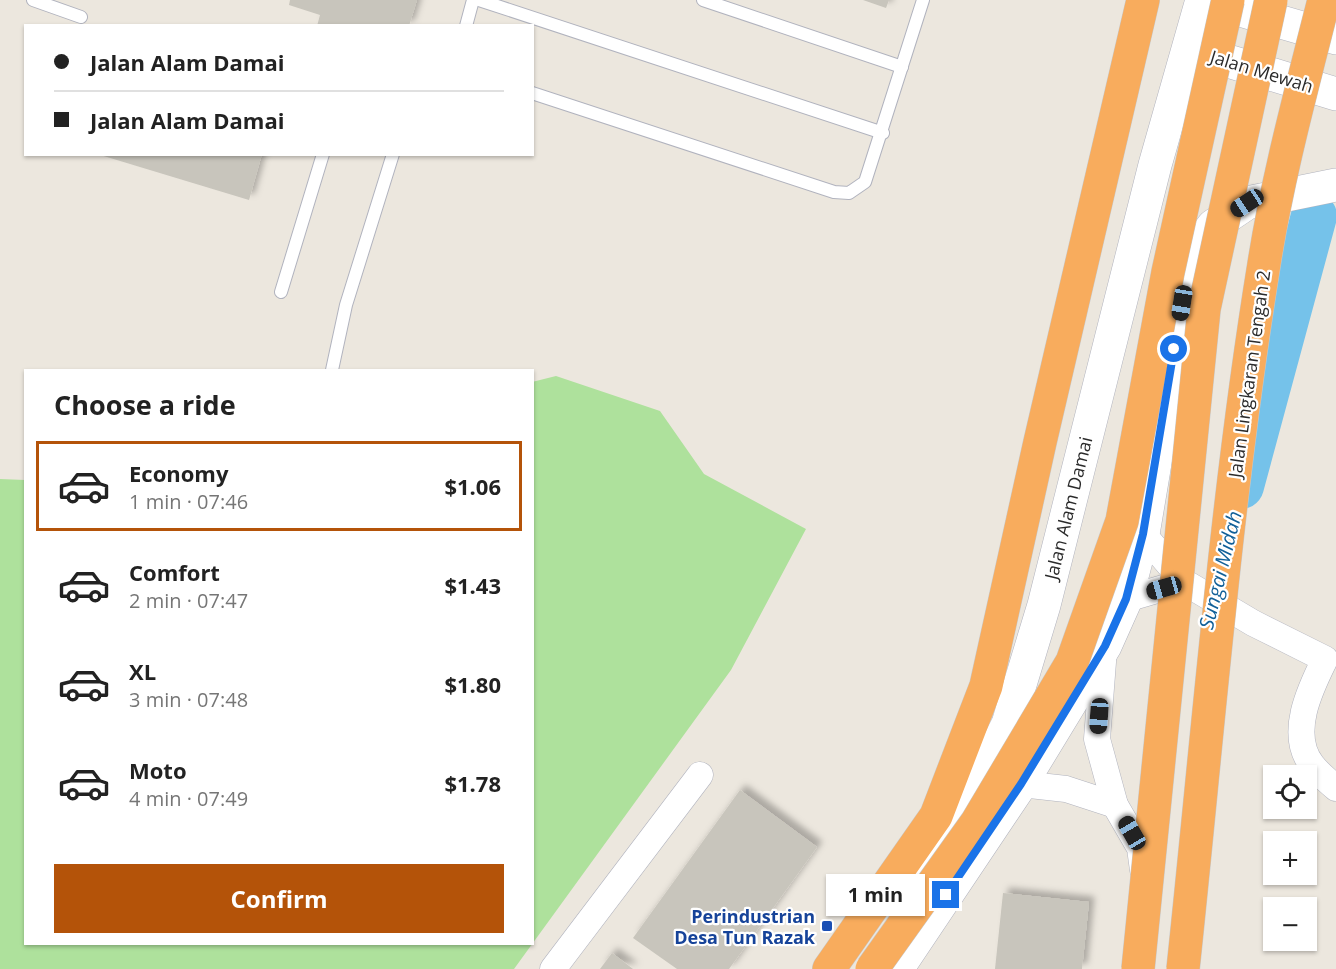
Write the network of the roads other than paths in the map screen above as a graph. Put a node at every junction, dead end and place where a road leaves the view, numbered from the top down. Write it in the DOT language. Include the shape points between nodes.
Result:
graph roads {
  1 [pos="33,0"];
  2 [pos="473,0"];
  3 [pos="479,0"];
  4 [pos="703,0"];
  5 [pos="923,0"];
  6 [pos="1143,0"];
  7 [pos="1204,0"];
  8 [pos="1228,0"];
  9 [pos="1271,0"];
  10 [pos="1324,0"];
  11 [pos="81,18"];
  12 [pos="467,24"];
  13 [pos="1336,38"];
  14 [pos="1188,49"];
  15 [pos="902,67"];
  16 [pos="534,94"];
  17 [pos="1336,94"];
  18 [pos="883,133"];
  19 [pos="322,156"];
  20 [pos="392,156"];
  21 [pos="1336,185"];
  22 [pos="281,292"];
  23 [pos="332,369"];
  24 [pos="1143,534"];
  25 [pos="1184,582"];
  26 [pos="1126,599"];
  27 [pos="1105,646"];
  28 [pos="1331,654"];
  29 [pos="700,775"];
  30 [pos="1021,784"];
  31 [pos="1336,788"];
  32 [pos="1115,805"];
  33 [pos="553,969"];
  34 [pos="829,969"];
  35 [pos="836,969"];
  36 [pos="872,969"];
  37 [pos="897,969"];
  38 [pos="1138,969"];
  39 [pos="1144,969"];
  40 [pos="1184,969"];
  1 -- 11 [label="lane"];
  2 -- 12 [label="lane"];
  3 -- 18 [label="lane"];
  4 -- 15 [label="lane"];
  5 -- 15 [label="lane"];
  6 -- 34 [label="highway" via="986,686 936,816"];
  7 -- 13 [label="main road"];
  7 -- 14 [label="main road, Jalan Alam Damai"];
  8 -- 36 [label="highway, bridge" via="1168,273 1122,521 1072,662 977,822"];
  9 -- 38 [label="highway, bridge" via="1204,309"];
  10 -- 40 [label="highway, Jalan Lingkaran Tengah 2, bridge" via="1264,262 1226,541"];
  14 -- 17 [label="main road, Jalan Mewah"];
  14 -- 35 [label="main road, Jalan Alam Damai" via="1152,176 1044,605 1008,724 962,816"];
  15 -- 18 [label="lane"];
  16 -- 18 [label="lane" via="834,192 849,193 865,182"];
  19 -- 22 [label="lane"];
  20 -- 23 [label="lane" via="346,305"];
  21 -- 24 [label="main road" via="1247,203 1213,226 1190,256"];
  24 -- 25 [label="street"];
  24 -- 26 [label="main road"];
  25 -- 26 [label="street"];
  25 -- 28 [label="street" via="1253,623"];
  26 -- 27 [label="main road"];
  27 -- 30 [label="main road"];
  27 -- 32 [label="street" via="1098,739"];
  28 -- 31 [label="street" via="1310,688 1300,730 1311,764"];
  29 -- 33 [label="street"];
  30 -- 32 [label="street" via="1066,789"];
  30 -- 37 [label="main road"];
  32 -- 39 [label="street" via="1140,848 1149,928"];
}
